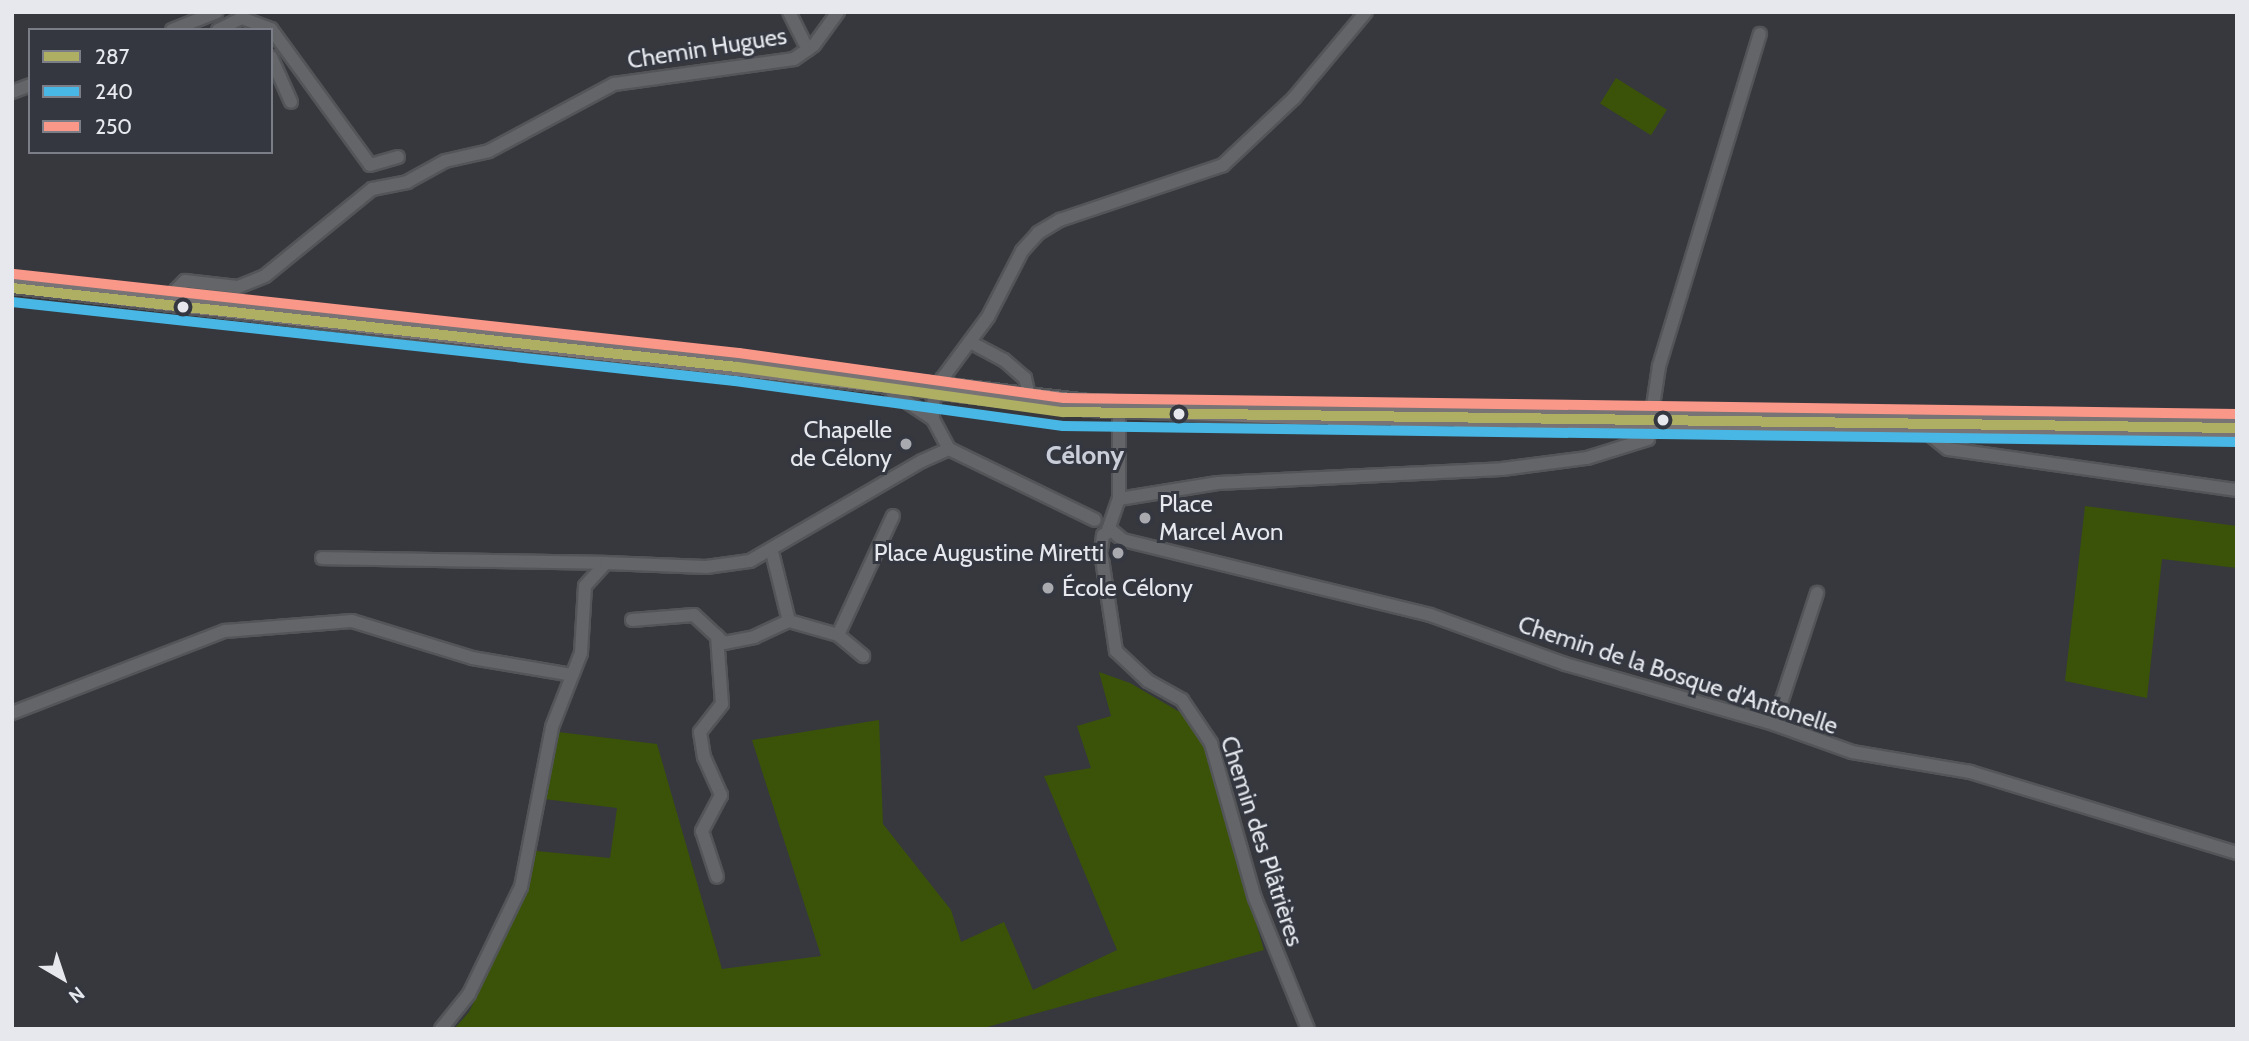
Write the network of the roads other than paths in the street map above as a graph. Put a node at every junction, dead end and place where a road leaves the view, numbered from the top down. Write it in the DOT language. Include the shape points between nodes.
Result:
graph roads {
  1 [pos="217,12"];
  2 [pos="789,12"];
  3 [pos="838,12"];
  4 [pos="1366,12"];
  5 [pos="257,25"];
  6 [pos="177,28"];
  7 [pos="222,28"];
  8 [pos="273,32"];
  9 [pos="1760,34"];
  10 [pos="808,50"];
  11 [pos="273,62"];
  12 [pos="291,102"];
  13 [pos="398,157"];
  14 [pos="12,282"];
  15 [pos="12,288"];
  16 [pos="95,294"];
  17 [pos="174,303"];
  18 [pos="970,342"];
  19 [pos="744,368"];
  20 [pos="937,391"];
  21 [pos="892,392"];
  22 [pos="1030,399"];
  23 [pos="1119,410"];
  24 [pos="933,419"];
  25 [pos="1649,420"];
  26 [pos="1918,425"];
  27 [pos="2237,428"];
  28 [pos="949,449"];
  29 [pos="2237,490"];
  30 [pos="1119,499"];
  31 [pos="894,516"];
  32 [pos="1108,529"];
  33 [pos="772,552"];
  34 [pos="322,558"];
  35 [pos="606,563"];
  36 [pos="1817,593"];
  37 [pos="632,620"];
  38 [pos="789,621"];
  39 [pos="838,635"];
  40 [pos="717,636"];
  41 [pos="863,656"];
  42 [pos="572,676"];
  43 [pos="12,713"];
  44 [pos="1774,723"];
  45 [pos="2237,853"];
  46 [pos="717,877"];
  47 [pos="441,1029"];
  48 [pos="1308,1029"];
  1 -- 6 [label="street"];
  2 -- 10 [label="street"];
  3 -- 10 [label="street, Chemin Hugues"];
  4 -- 18 [label="street" via="1294,98 1223,165 1181,183 1060,220 1038,233 1022,251"];
  5 -- 7 [label="street" via="242,18"];
  8 -- 13 [label="street" via="370,165"];
  9 -- 25 [label="street" via="1659,366"];
  10 -- 17 [label="street, Chemin Hugues" via="794,59 614,84 489,151 445,161 407,182 372,189 265,276 238,287 186,281 176,290"];
  11 -- 12 [label="street"];
  14 -- 16 [label="main road"];
  15 -- 16 [label="main road"];
  16 -- 17 [label="main road"];
  17 -- 19 [label="main road"];
  18 -- 20 [label="street"];
  18 -- 22 [label="street" via="1004,360 1025,378"];
  19 -- 20 [label="main road"];
  19 -- 21 [label="main road"];
  20 -- 21 [label="main road"];
  20 -- 22 [label="main road"];
  20 -- 23 [label="main road"];
  20 -- 24 [label="street"];
  21 -- 24 [label="street"];
  22 -- 23 [label="main road"];
  23 -- 25 [label="main road"];
  23 -- 30 [label="street"];
  24 -- 28 [label="street"];
  25 -- 26 [label="main road"];
  25 -- 30 [label="street" via="1648,439 1587,458 1502,468 1218,483"];
  26 -- 27 [label="main road"];
  26 -- 29 [label="street" via="1948,449"];
  28 -- 32 [label="street" via="1095,520 1095,531"];
  28 -- 33 [label="street" via="861,496"];
  30 -- 32 [label="street"];
  31 -- 39 [label="street"];
  32 -- 44 [label="street, Chemin de la Bosque d'Antonelle" via="1123,540 1430,615 1565,664"];
  32 -- 48 [label="street, Chemin des Plâtrières" via="1101,552 1116,651 1148,681 1182,700 1211,743 1255,898"];
  33 -- 35 [label="street" via="750,561 706,567"];
  33 -- 38 [label="street"];
  34 -- 35 [label="street"];
  35 -- 42 [label="street" via="585,586 581,653"];
  36 -- 44 [label="street"];
  37 -- 40 [label="street" via="694,615"];
  38 -- 39 [label="street"];
  38 -- 40 [label="street" via="754,637 724,643"];
  39 -- 41 [label="street"];
  40 -- 46 [label="street" via="722,704 700,732 704,757 721,795 702,831"];
  42 -- 43 [label="street" via="472,658 352,621 225,631"];
  42 -- 47 [label="street" via="552,727 521,887 469,994"];
  44 -- 45 [label="street, Chemin de la Bosque d'Antonelle" via="1852,752 1970,772"];
}
